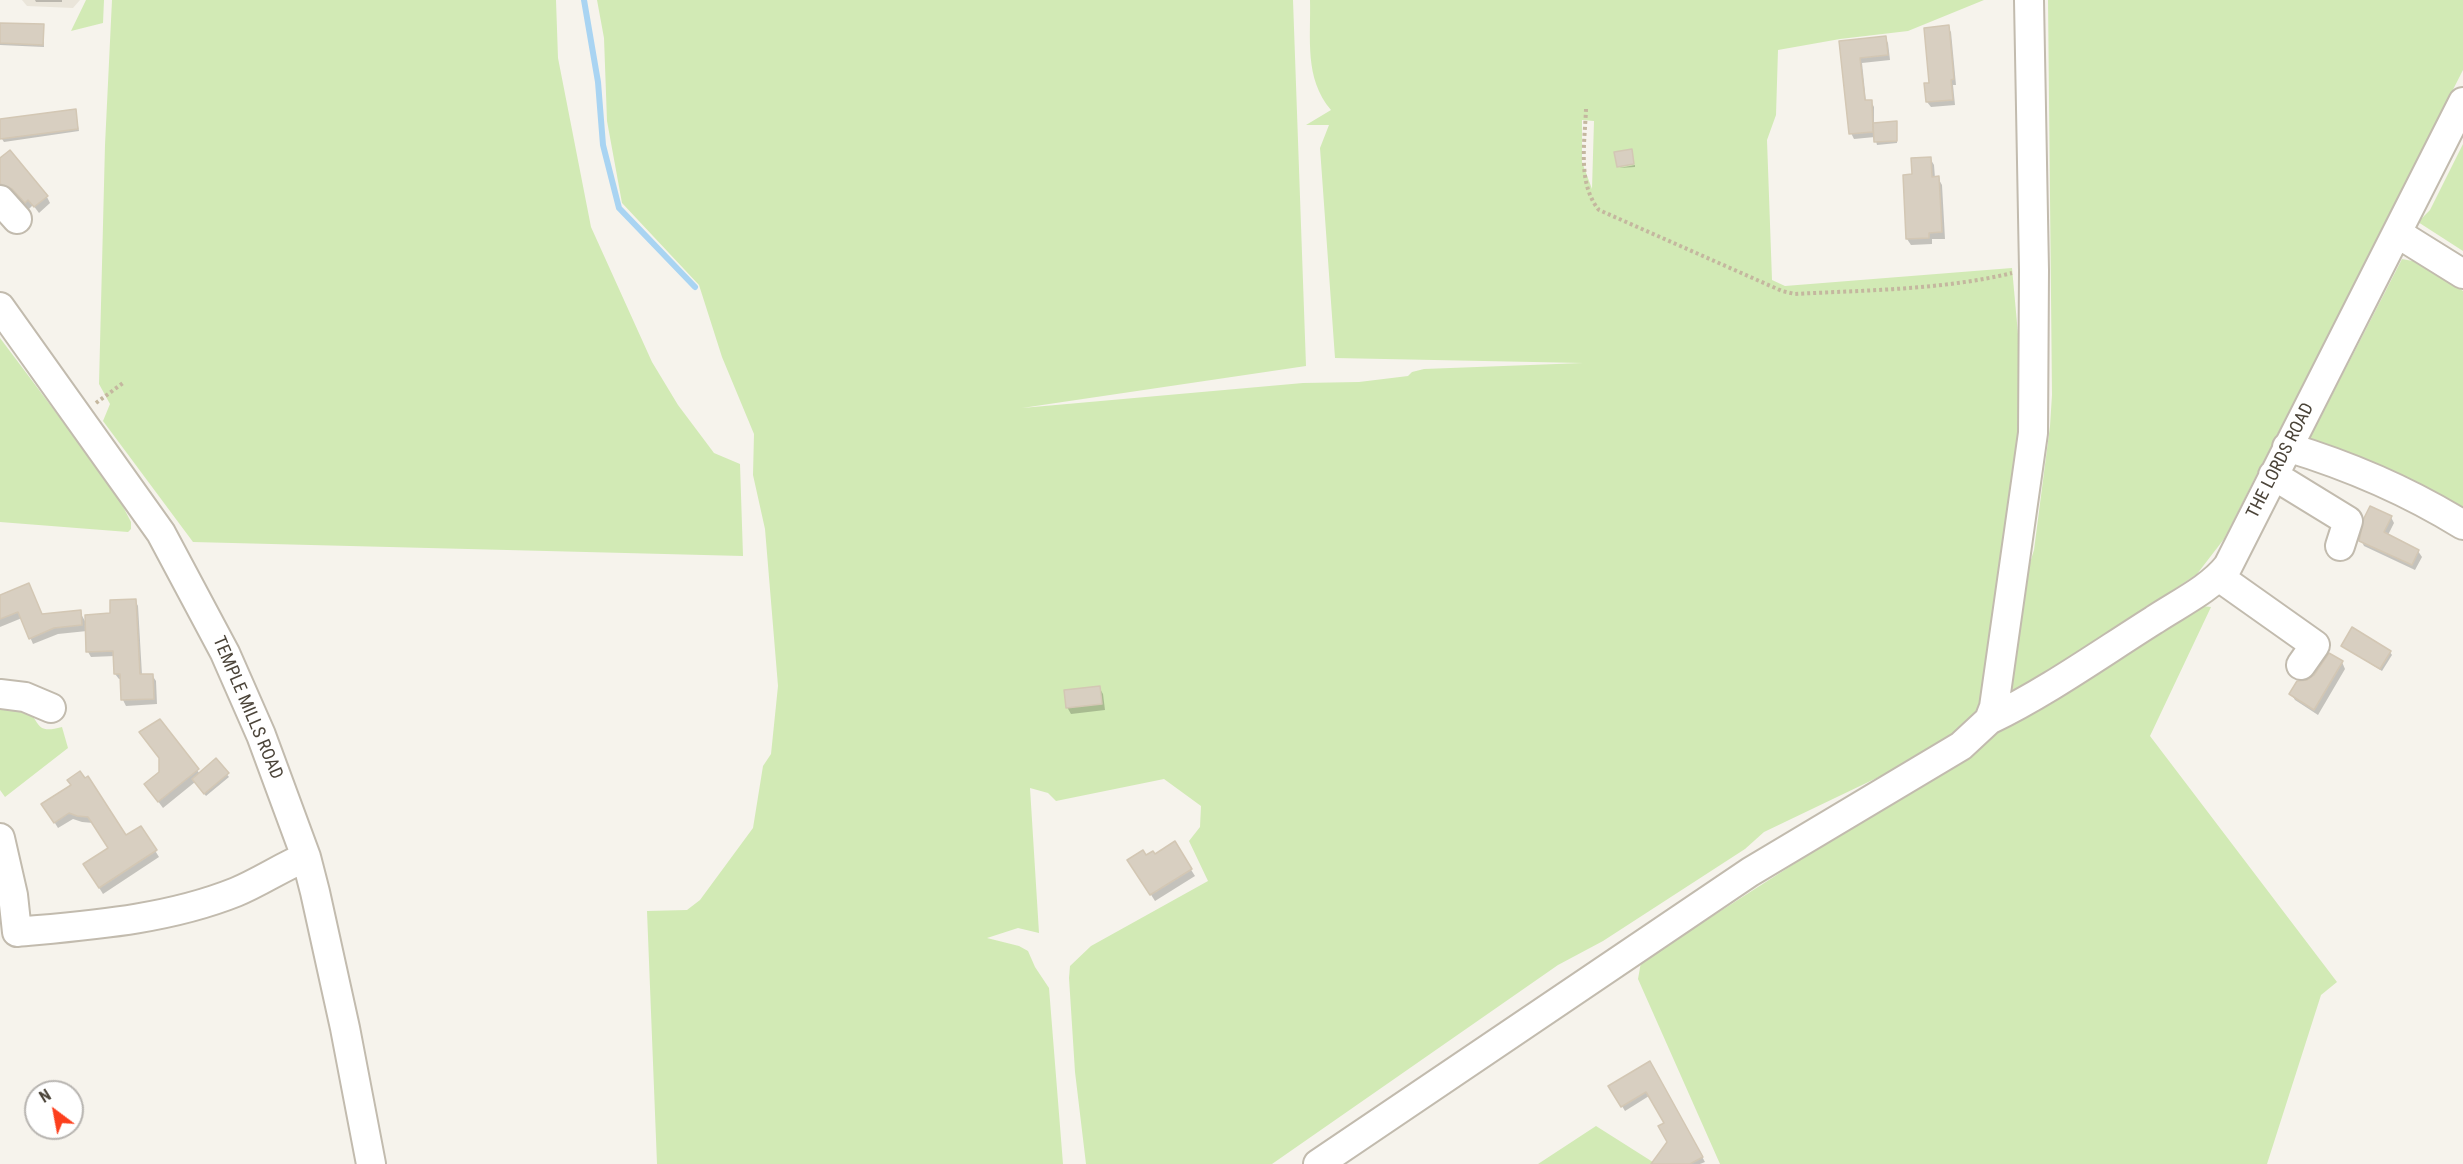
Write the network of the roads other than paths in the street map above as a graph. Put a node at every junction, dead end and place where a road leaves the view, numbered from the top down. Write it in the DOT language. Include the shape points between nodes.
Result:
graph roads {
  1 [pos="2029,0"];
  2 [pos="2463,102"];
  3 [pos="2397,232"];
  4 [pos="2463,274"];
  5 [pos="0,307"];
  6 [pos="2287,447"];
  7 [pos="2273,475"];
  8 [pos="2463,525"];
  9 [pos="2340,546"];
  10 [pos="2219,577"];
  11 [pos="2301,665"];
  12 [pos="0,694"];
  13 [pos="51,708"];
  14 [pos="1989,720"];
  15 [pos="0,838"];
  16 [pos="306,857"];
  17 [pos="8,933"];
  18 [pos="371,1164"];
  19 [pos="1318,1164"];
  1 -- 14 [label="street" via="2033,433"];
  2 -- 3 [label="street, THE LORDS ROAD"];
  3 -- 4 [label="street"];
  3 -- 6 [label="street, THE LORDS ROAD"];
  5 -- 16 [label="street, TEMPLE MILLS ROAD" via="161,533 199,601 261,735"];
  6 -- 7 [label="street, THE LORDS ROAD"];
  6 -- 8 [label="street" via="2383,482"];
  7 -- 9 [label="street" via="2348,521"];
  7 -- 10 [label="street, THE LORDS ROAD"];
  10 -- 11 [label="street" via="2315,645"];
  10 -- 14 [label="street, THE LORDS ROAD" via="2039,693"];
  12 -- 13 [label="street" via="25,697"];
  14 -- 19 [label="street, THE LORDS ROAD" via="1961,746 1750,872"];
  15 -- 17 [label="street" via="13,895"];
  16 -- 17 [label="street" via="237,892 180,910 114,923"];
  16 -- 18 [label="street, TEMPLE MILLS ROAD"];
}
